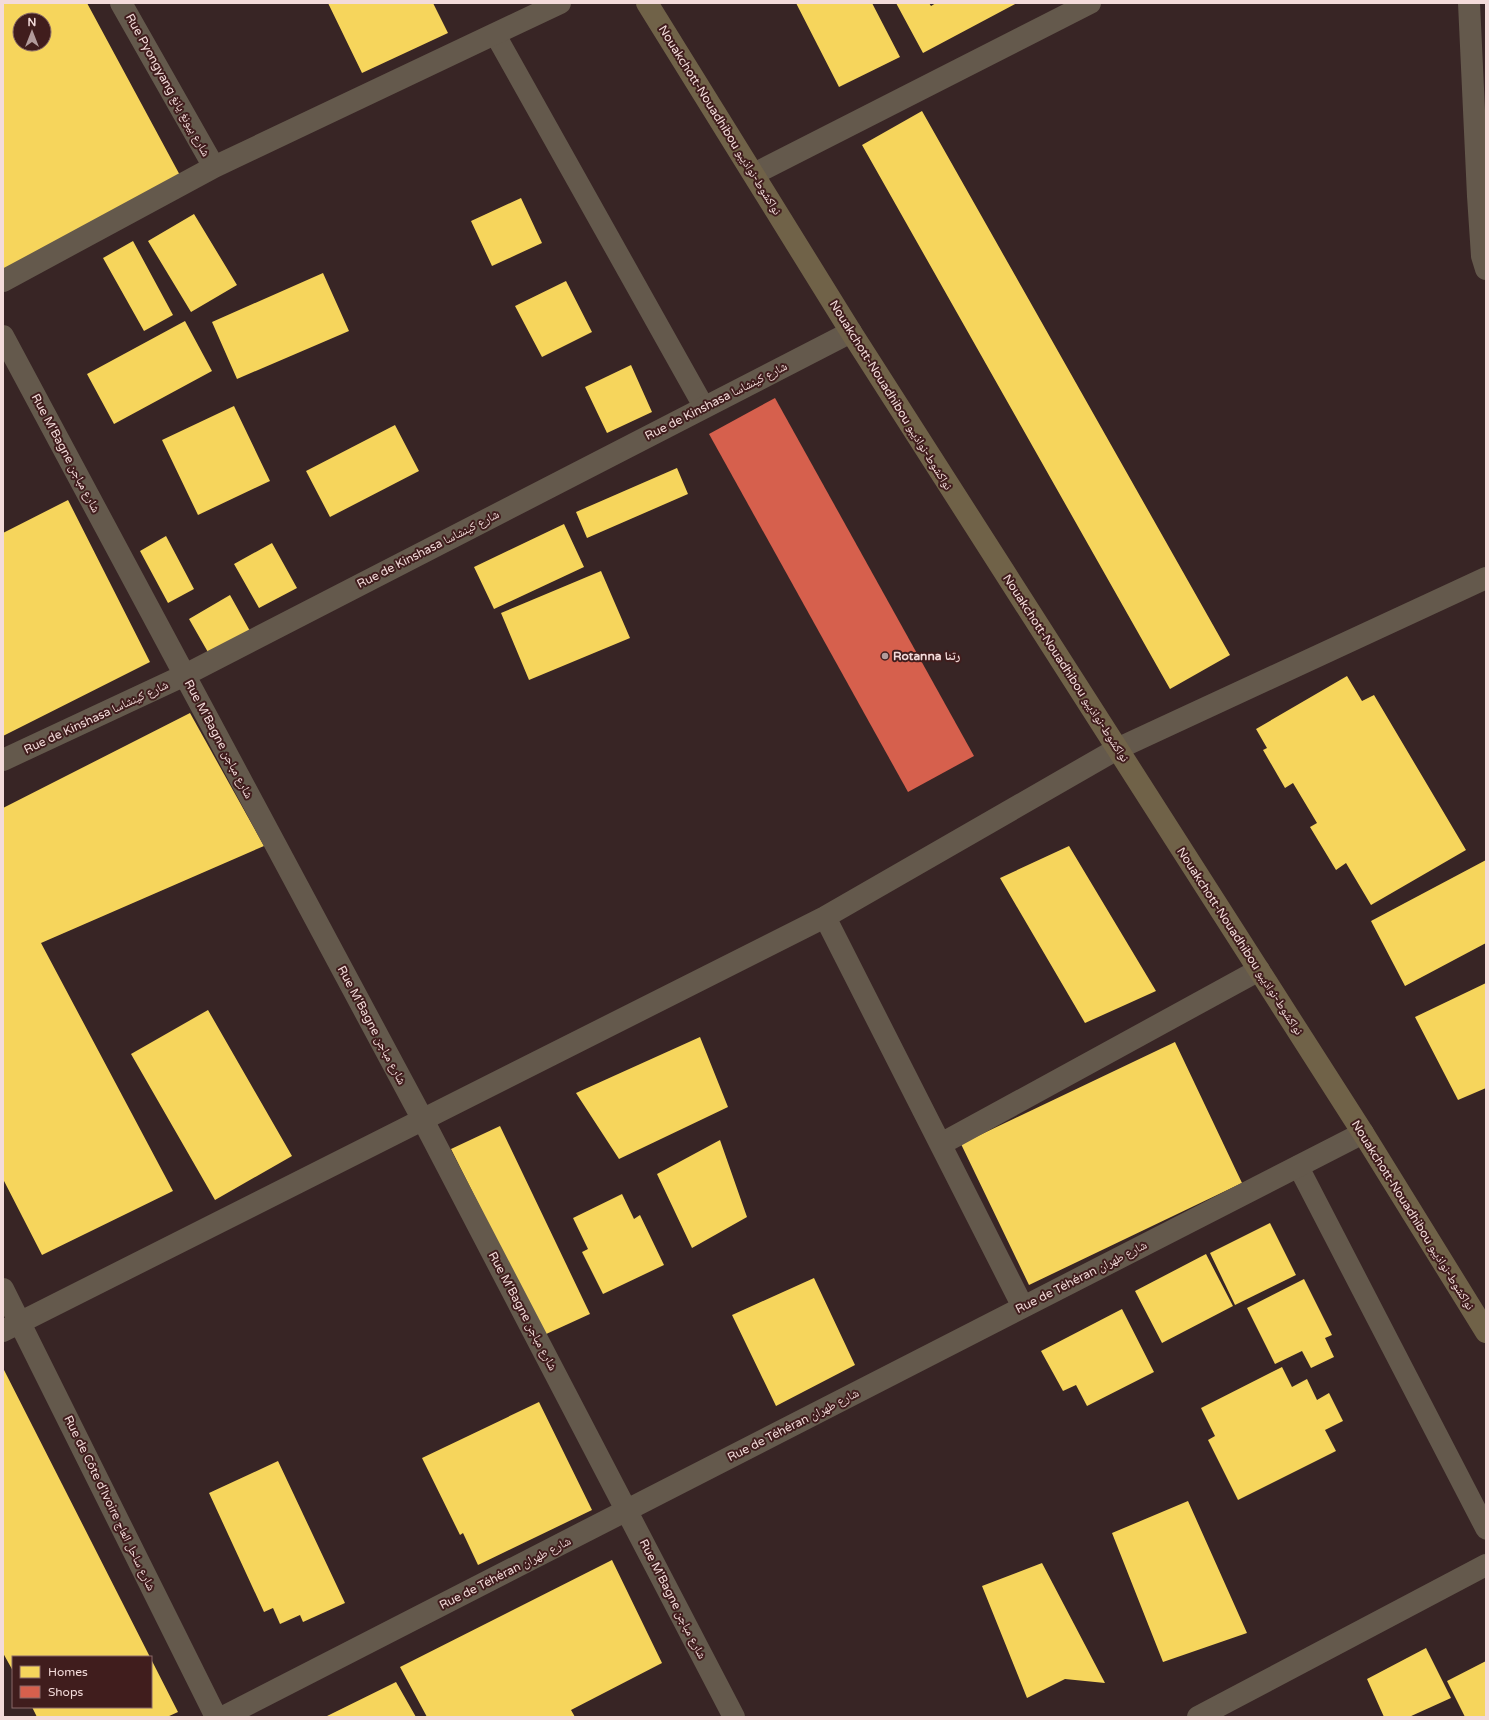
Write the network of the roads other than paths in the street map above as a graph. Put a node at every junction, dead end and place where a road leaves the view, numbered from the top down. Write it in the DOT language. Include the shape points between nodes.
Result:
graph roads {
  1 [pos="121,3"];
  2 [pos="560,3"];
  3 [pos="647,3"];
  4 [pos="1090,3"];
  5 [pos="1469,3"];
  6 [pos="496,34"];
  7 [pos="214,167"];
  8 [pos="754,174"];
  9 [pos="1482,194"];
  10 [pos="1486,269"];
  11 [pos="3,282"];
  12 [pos="851,332"];
  13 [pos="3,336"];
  14 [pos="704,407"];
  15 [pos="1486,578"];
  16 [pos="185,675"];
  17 [pos="1117,749"];
  18 [pos="3,760"];
  19 [pos="825,917"];
  20 [pos="1259,970"];
  21 [pos="423,1120"];
  22 [pos="1363,1133"];
  23 [pos="940,1144"];
  24 [pos="1298,1166"];
  25 [pos="3,1289"];
  26 [pos="1023,1307"];
  27 [pos="12,1327"];
  28 [pos="1486,1332"];
  29 [pos="627,1510"];
  30 [pos="1486,1529"];
  31 [pos="1486,1565"];
  32 [pos="216,1717"];
  33 [pos="223,1717"];
  34 [pos="734,1717"];
  35 [pos="1198,1717"];
  1 -- 7 [label="street, Rue Pyongyang شارع بيونغ يانغ"];
  2 -- 6 [label="street"];
  3 -- 8 [label="highway, Nouakchott-Nouadhibou نواكشوط-نواذيبو"];
  4 -- 8 [label="street"];
  5 -- 9 [label="street"];
  6 -- 7 [label="street"];
  6 -- 14 [label="lane"];
  7 -- 11 [label="street"];
  8 -- 12 [label="highway, Nouakchott-Nouadhibou نواكشوط-نواذيبو"];
  9 -- 10 [label="street" via="1482,256"];
  12 -- 14 [label="street, Rue de Kinshasa شارع كينشاسا"];
  12 -- 17 [label="highway, Nouakchott-Nouadhibou نواكشوط-نواذيبو"];
  13 -- 16 [label="street, Rue M'Bagne شارع مباجن"];
  14 -- 16 [label="street, Rue de Kinshasa شارع كينشاسا"];
  15 -- 17 [label="street"];
  16 -- 18 [label="street, Rue de Kinshasa شارع كينشاسا"];
  16 -- 21 [label="street, Rue M'Bagne شارع مباجن"];
  17 -- 19 [label="street"];
  17 -- 20 [label="highway, Nouakchott-Nouadhibou نواكشوط-نواذيبو"];
  19 -- 21 [label="street"];
  19 -- 23 [label="street"];
  20 -- 22 [label="highway, Nouakchott-Nouadhibou نواكشوط-نواذيبو"];
  20 -- 23 [label="street"];
  21 -- 27 [label="street"];
  21 -- 29 [label="street, Rue M'Bagne شارع مباجن"];
  22 -- 24 [label="street, Rue de Téhéran شارع طهران"];
  22 -- 28 [label="highway, Nouakchott-Nouadhibou نواكشوط-نواذيبو"];
  23 -- 26 [label="street"];
  24 -- 26 [label="street, Rue de Téhéran شارع طهران"];
  24 -- 30 [label="lane"];
  25 -- 27 [label="street, Rue de Côte d'Ivoire شارع ساحل العاج"];
  26 -- 29 [label="street, Rue de Téhéran شارع طهران"];
  27 -- 32 [label="street, Rue de Côte d'Ivoire شارع ساحل العاج"];
  29 -- 33 [label="street, Rue de Téhéran شارع طهران"];
  29 -- 34 [label="street, Rue M'Bagne شارع مباجن"];
  31 -- 35 [label="street"];
}
